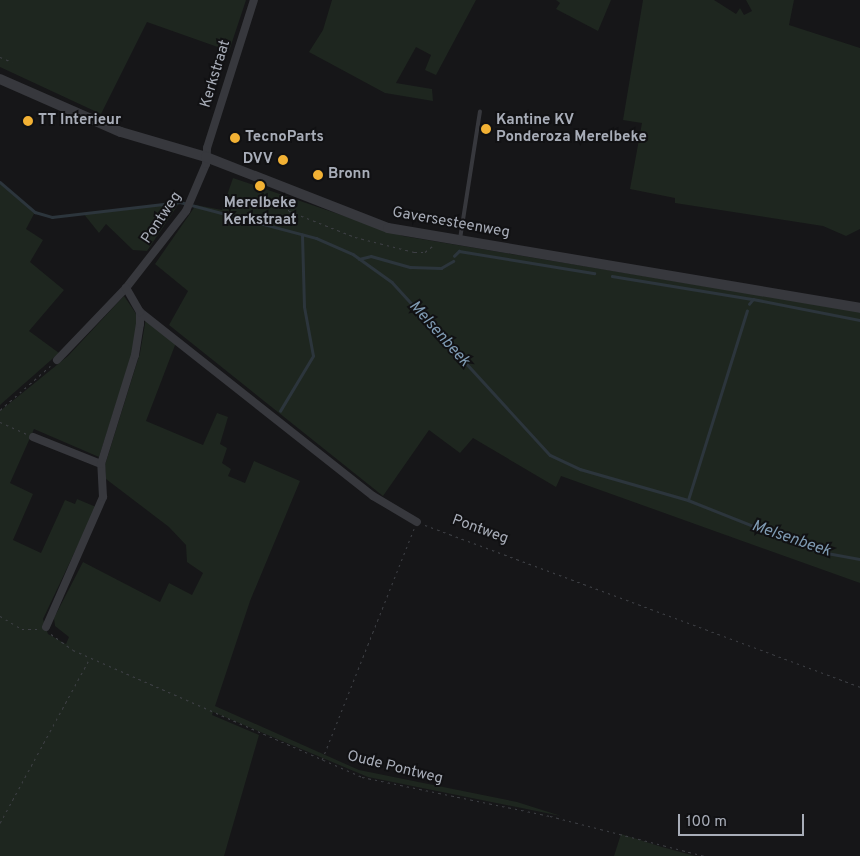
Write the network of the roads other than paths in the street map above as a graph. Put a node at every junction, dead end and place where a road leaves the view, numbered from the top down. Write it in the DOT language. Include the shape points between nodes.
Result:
graph roads {
  1 [pos="254,0"];
  2 [pos="0,79"];
  3 [pos="480,112"];
  4 [pos="206,157"];
  5 [pos="460,241"];
  6 [pos="126,288"];
  7 [pos="860,308"];
  8 [pos="140,312"];
  9 [pos="57,360"];
  10 [pos="33,437"];
  11 [pos="101,464"];
  12 [pos="417,522"];
  13 [pos="46,627"];
  1 -- 4 [label="street, Kerkstraat"];
  2 -- 4 [label="street, Gaversesteenweg" via="121,132"];
  3 -- 5 [label="lane"];
  4 -- 5 [label="street, Gaversesteenweg" via="375,224"];
  4 -- 6 [label="street, Pontweg" via="186,211"];
  5 -- 7 [label="street, Gaversesteenweg"];
  6 -- 8 [label="street"];
  6 -- 9 [label="street, Pontweg"];
  8 -- 11 [label="street" via="135,355"];
  8 -- 12 [label="street" via="373,496"];
  10 -- 11 [label="street"];
  11 -- 13 [label="street" via="103,496 97,517"];
}
